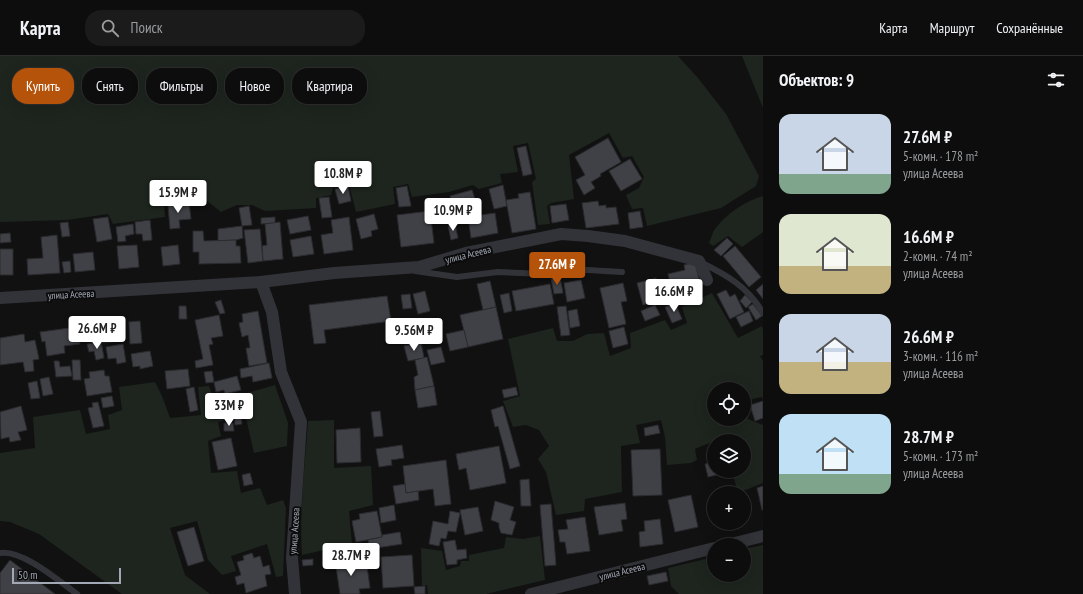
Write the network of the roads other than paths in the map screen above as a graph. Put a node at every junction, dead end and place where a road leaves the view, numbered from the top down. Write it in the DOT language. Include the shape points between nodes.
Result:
graph roads {
  1 [pos="699,261"];
  2 [pos="397,269"];
  3 [pos="622,272"];
  4 [pos="707,280"];
  5 [pos="261,282"];
  6 [pos="0,298"];
  7 [pos="763,313"];
  8 [pos="763,536"];
  9 [pos="751,539"];
  10 [pos="707,550"];
  11 [pos="0,553"];
  12 [pos="77,594"];
  13 [pos="295,594"];
  14 [pos="531,594"];
  1 -- 2 [label="street, улица Асеева" via="625,241 561,234 466,253 419,267"];
  1 -- 4 [label="street"];
  1 -- 7 [label="lane" via="744,288"];
  2 -- 3 [label="lane" via="457,277 498,272 545,274 570,269"];
  2 -- 5 [label="street, улица Асеева" via="334,273"];
  5 -- 6 [label="street, улица Асеева"];
  5 -- 13 [label="street, улица Асеева" via="272,312 281,372 301,422 292,558"];
  8 -- 9 [label="street"];
  10 -- 14 [label="street, улица Асеева"];
  11 -- 12 [label="lane" via="16,554 48,572"];
}
